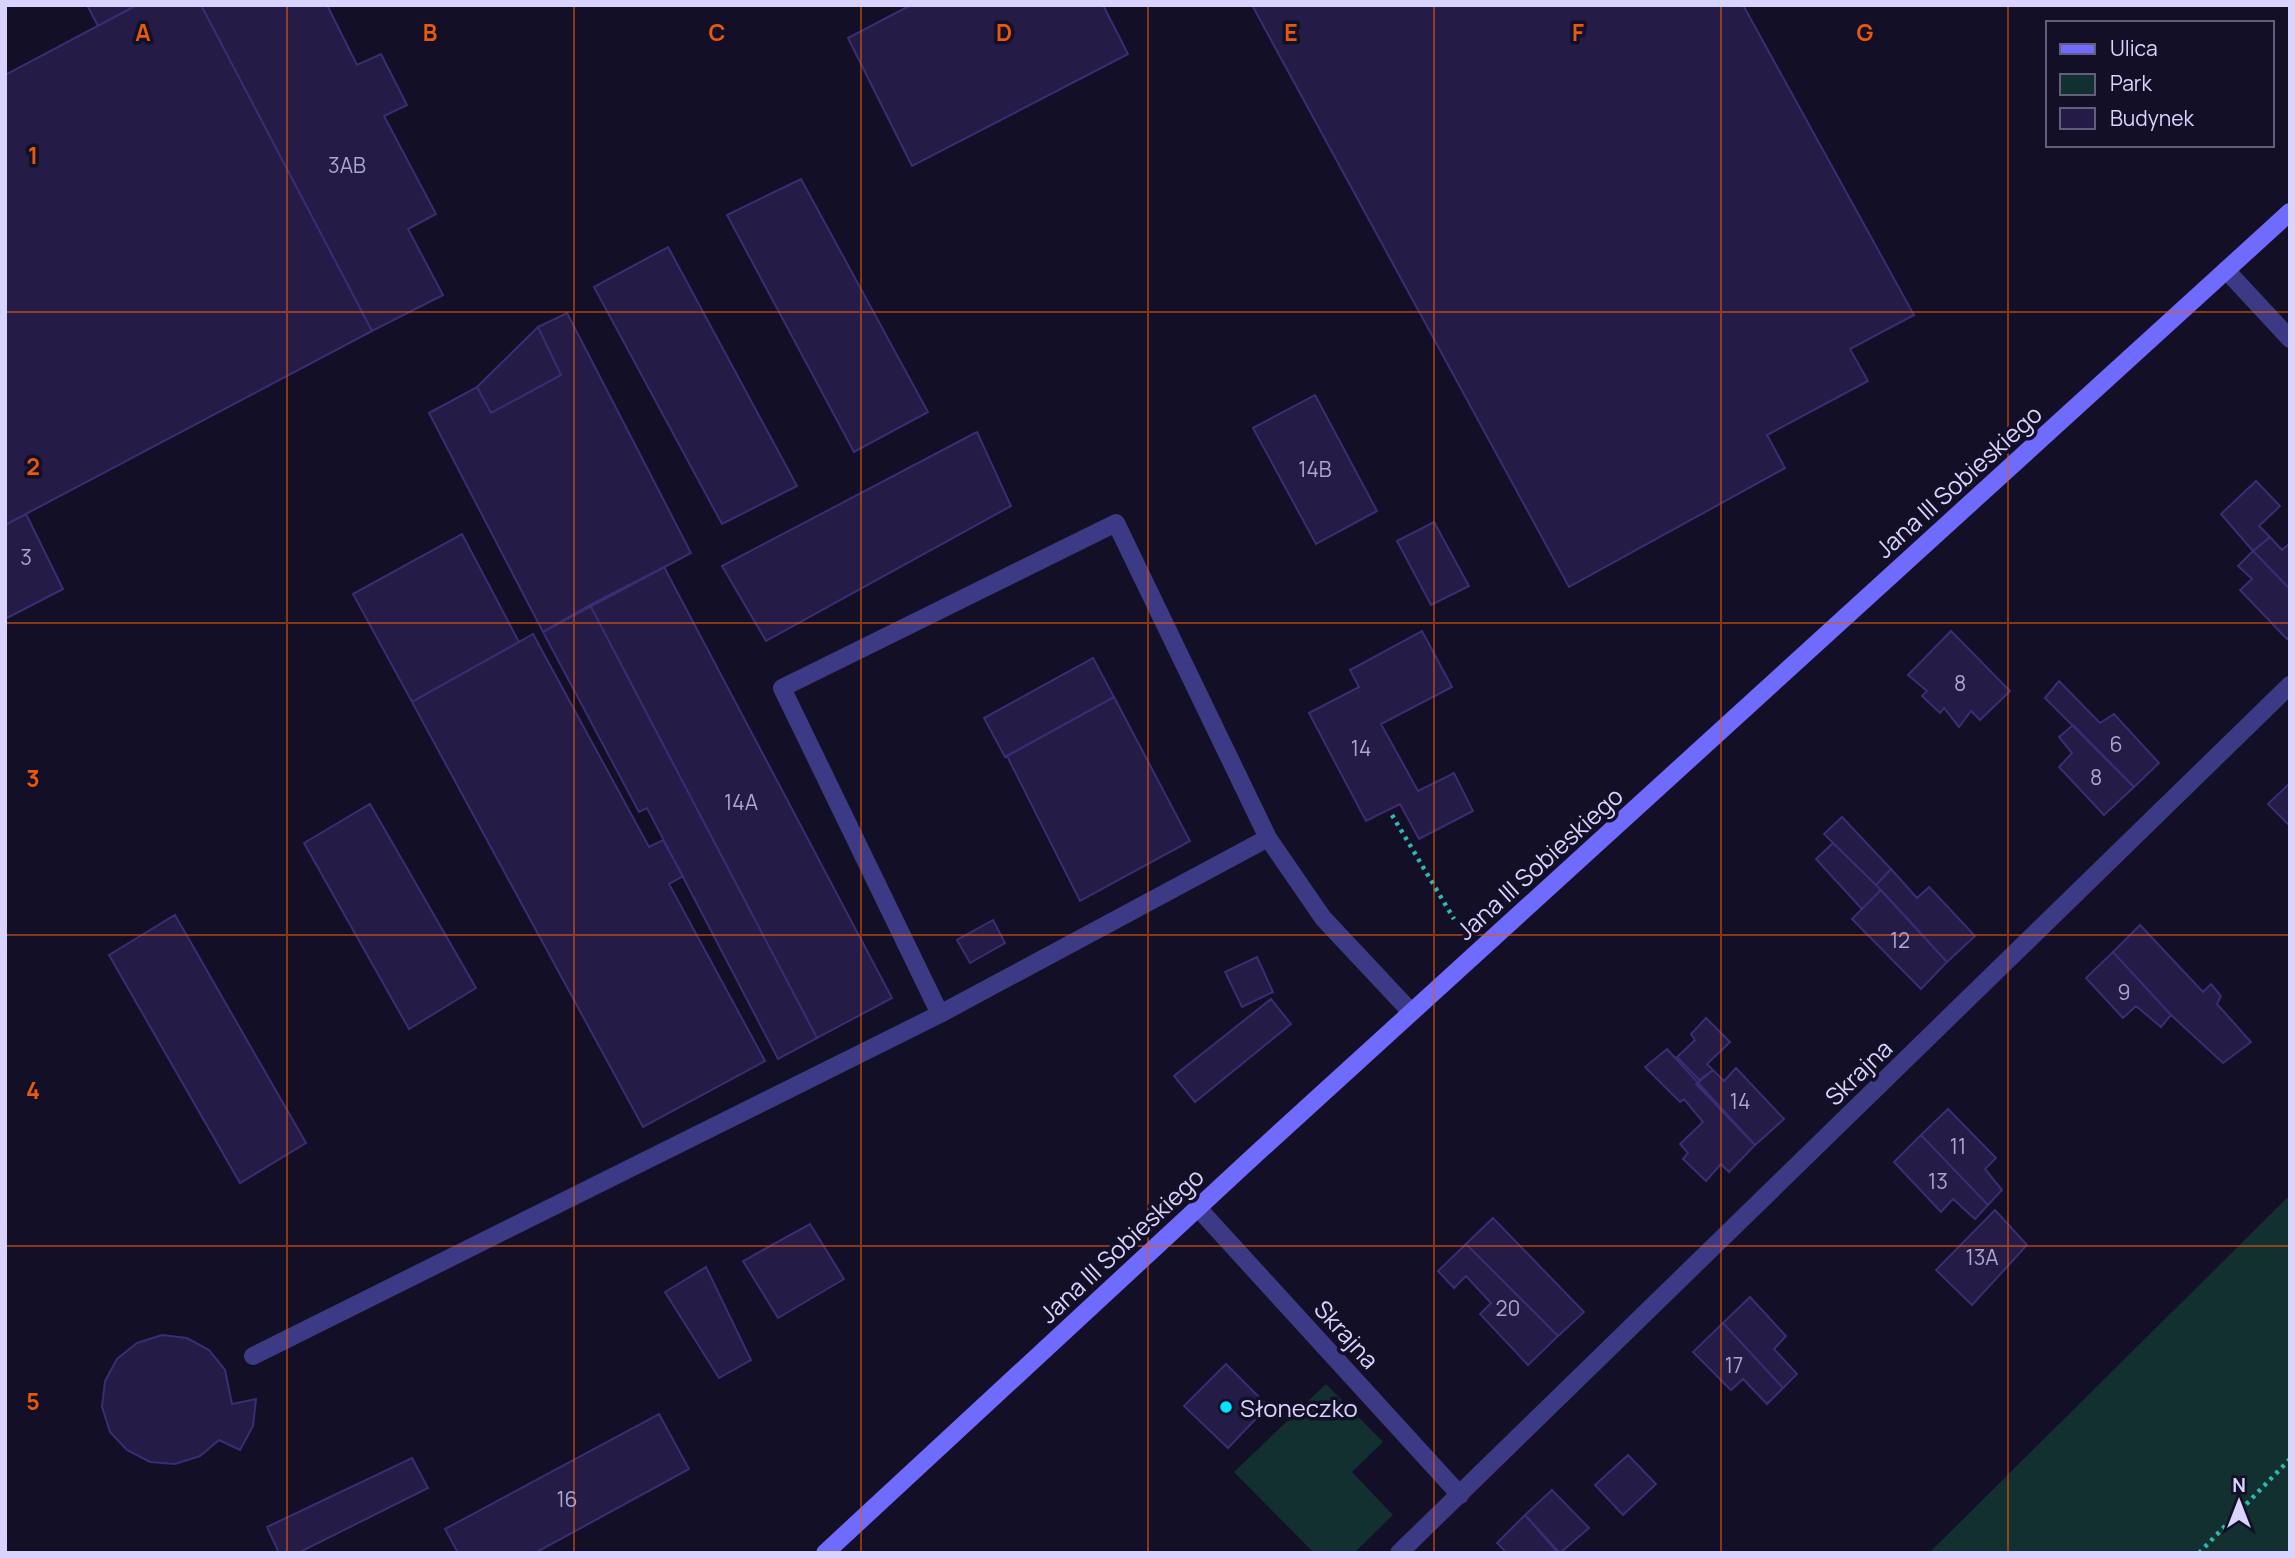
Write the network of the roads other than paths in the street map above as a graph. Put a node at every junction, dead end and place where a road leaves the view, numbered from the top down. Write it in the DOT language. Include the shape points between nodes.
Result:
graph roads {
  1 [pos="2290,212"];
  2 [pos="2226,270"];
  3 [pos="2290,339"];
  4 [pos="2290,685"];
  5 [pos="1268,838"];
  6 [pos="1412,1012"];
  7 [pos="940,1014"];
  8 [pos="1198,1208"];
  9 [pos="253,1356"];
  10 [pos="1460,1494"];
  11 [pos="825,1553"];
  12 [pos="1399,1553"];
  1 -- 2 [label="street, Jana III Sobieskiego"];
  2 -- 3 [label="street"];
  2 -- 6 [label="street, Jana III Sobieskiego"];
  4 -- 10 [label="street, Skrajna"];
  5 -- 6 [label="street" via="1323,918"];
  5 -- 7 [label="street"];
  5 -- 7 [label="street" via="1116,523 782,688"];
  6 -- 8 [label="street, Jana III Sobieskiego"];
  7 -- 9 [label="street"];
  8 -- 10 [label="street, Skrajna"];
  8 -- 11 [label="street, Jana III Sobieskiego"];
  10 -- 12 [label="street, Skrajna"];
}
